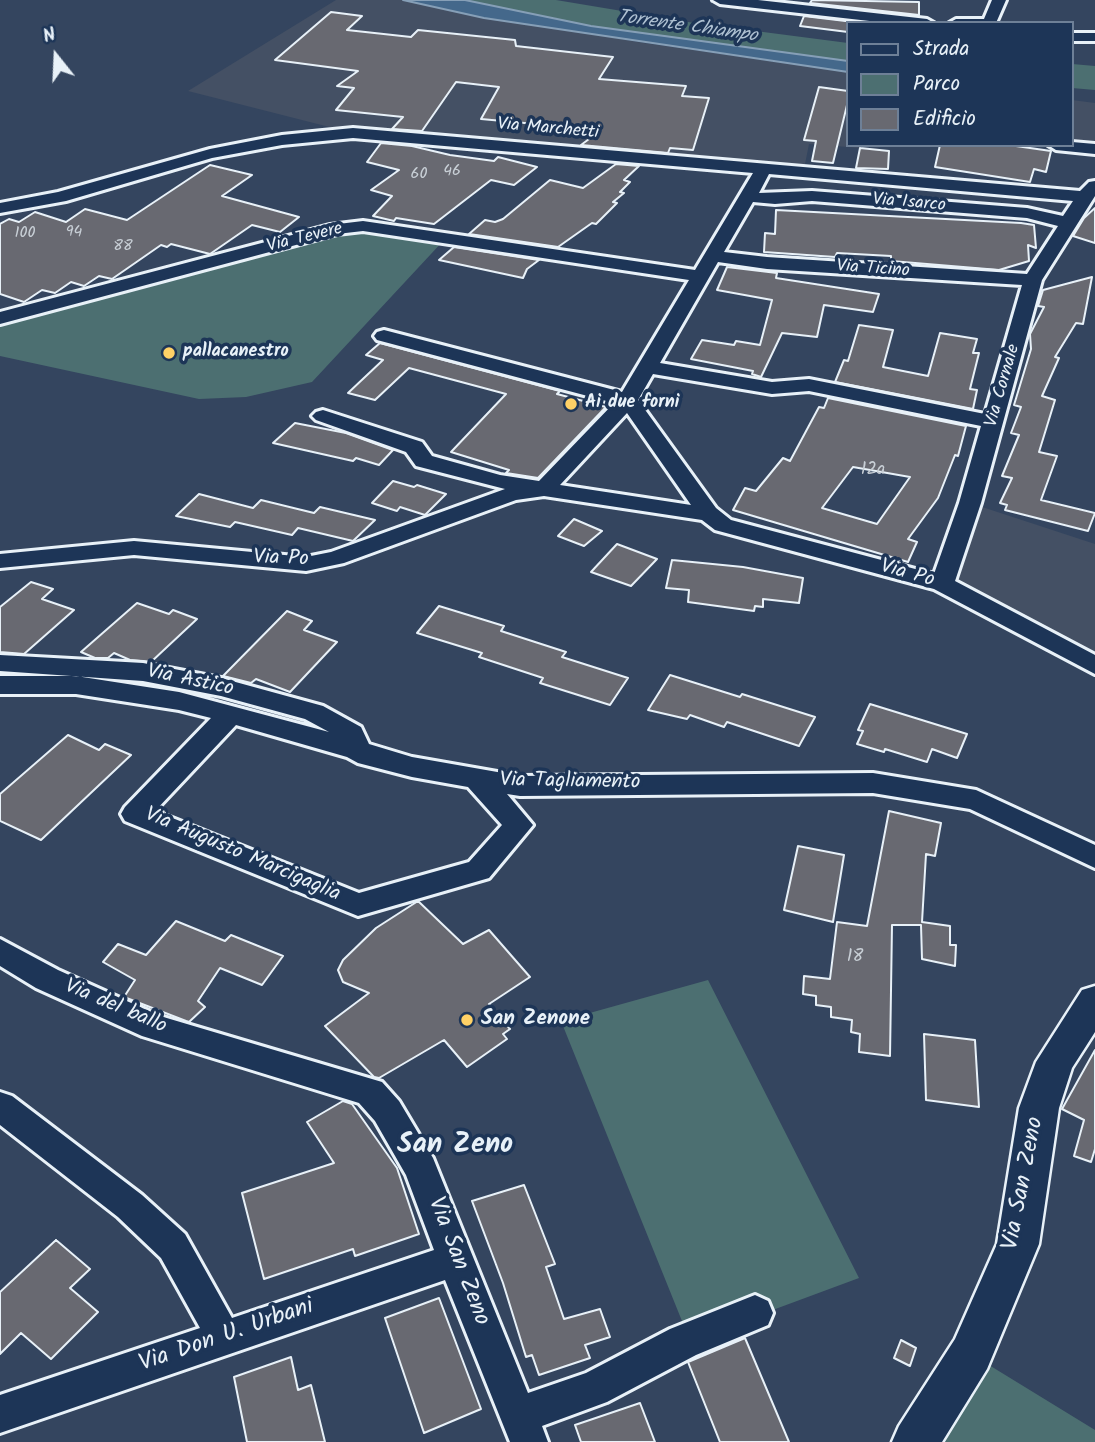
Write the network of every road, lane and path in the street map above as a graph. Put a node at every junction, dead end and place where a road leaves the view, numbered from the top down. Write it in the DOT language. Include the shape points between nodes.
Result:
graph roads {
  1 [pos="720,0"];
  2 [pos="999,0"];
  3 [pos="909,21"];
  4 [pos="989,21"];
  5 [pos="1074,37"];
  6 [pos="1095,37"];
  7 [pos="1074,147"];
  8 [pos="1095,149"];
  9 [pos="763,170"];
  10 [pos="1090,192"];
  11 [pos="749,197"];
  12 [pos="0,208"];
  13 [pos="1069,223"];
  14 [pos="713,256"];
  15 [pos="699,276"];
  16 [pos="1033,280"];
  17 [pos="0,318"];
  18 [pos="384,336"];
  19 [pos="647,367"];
  20 [pos="628,400"];
  21 [pos="323,416"];
  22 [pos="994,422"];
  23 [pos="544,489"];
  24 [pos="708,513"];
  25 [pos="4,561"];
  26 [pos="942,584"];
  27 [pos="0,663"];
  28 [pos="1095,666"];
  29 [pos="0,685"];
  30 [pos="231,714"];
  31 [pos="358,753"];
  32 [pos="478,779"];
  33 [pos="1095,857"];
  34 [pos="0,951"];
  35 [pos="1095,1001"];
  36 [pos="237,1051"];
  37 [pos="0,1106"];
  38 [pos="455,1260"];
  39 [pos="755,1313"];
  40 [pos="222,1338"];
  41 [pos="0,1414"];
  42 [pos="524,1428"];
  43 [pos="915,1442"];
  1 -- 3 [label="street"];
  2 -- 4 [label="street"];
  5 -- 6 [label="street"];
  7 -- 8 [label="street"];
  9 -- 10 [label="street, Via Marchetti"];
  9 -- 11 [label="street"];
  9 -- 12 [label="street, Via Marchetti" via="353,132 210,154 60,197"];
  10 -- 13 [label="street, Via Cornale"];
  11 -- 13 [label="street, Via Isarco" via="812,196 1027,213"];
  11 -- 14 [label="street"];
  13 -- 16 [label="street, Via Cornale"];
  14 -- 15 [label="street"];
  14 -- 16 [label="street, Via Ticino"];
  15 -- 17 [label="street, Via Tevere" via="363,226 336,229"];
  15 -- 19 [label="street"];
  16 -- 22 [label="street, Via Cornale"];
  18 -- 20 [label="street"];
  19 -- 20 [label="street"];
  19 -- 22 [label="street" via="772,388 809,386"];
  20 -- 23 [label="street"];
  20 -- 24 [label="street, Via Po"];
  21 -- 23 [label="street, Via Po" via="414,447 424,461"];
  22 -- 26 [label="street, Via Cornale"];
  23 -- 24 [label="street, Via Po"];
  23 -- 25 [label="street, Via Po" via="512,494 306,565 134,548"];
  24 -- 26 [label="street, Via Po" via="723,525"];
  26 -- 28 [label="street, Via Po"];
  27 -- 31 [label="street, Via Astico" via="143,672 221,687 314,712 352,734"];
  29 -- 30 [label="street, Via Tagliamento" via="76,685"];
  30 -- 31 [label="street, Via Tagliamento"];
  30 -- 32 [label="street, Via Augusto Marcigaglia" via="135,814 358,905 480,870 519,825"];
  31 -- 32 [label="street, Via Tagliamento"];
  32 -- 33 [label="street, Via Tagliamento" via="568,787 873,783 976,800"];
  34 -- 36 [label="street, Via del ballo" via="47,979 153,1027"];
  35 -- 43 [label="street, Via San Zeno" via="1055,1062 1039,1108 1018,1244 971,1354"];
  36 -- 38 [label="street, Via San Zeno" via="370,1092 387,1111 421,1168"];
  37 -- 40 [label="street" via="130,1206 173,1246"];
  38 -- 40 [label="street, Via Don U. Urbani"];
  38 -- 42 [label="street, Via San Zeno"];
  39 -- 42 [label="street, Via San Zeno" via="682,1342"];
  40 -- 41 [label="street, Via Don U. Urbani"];
}
